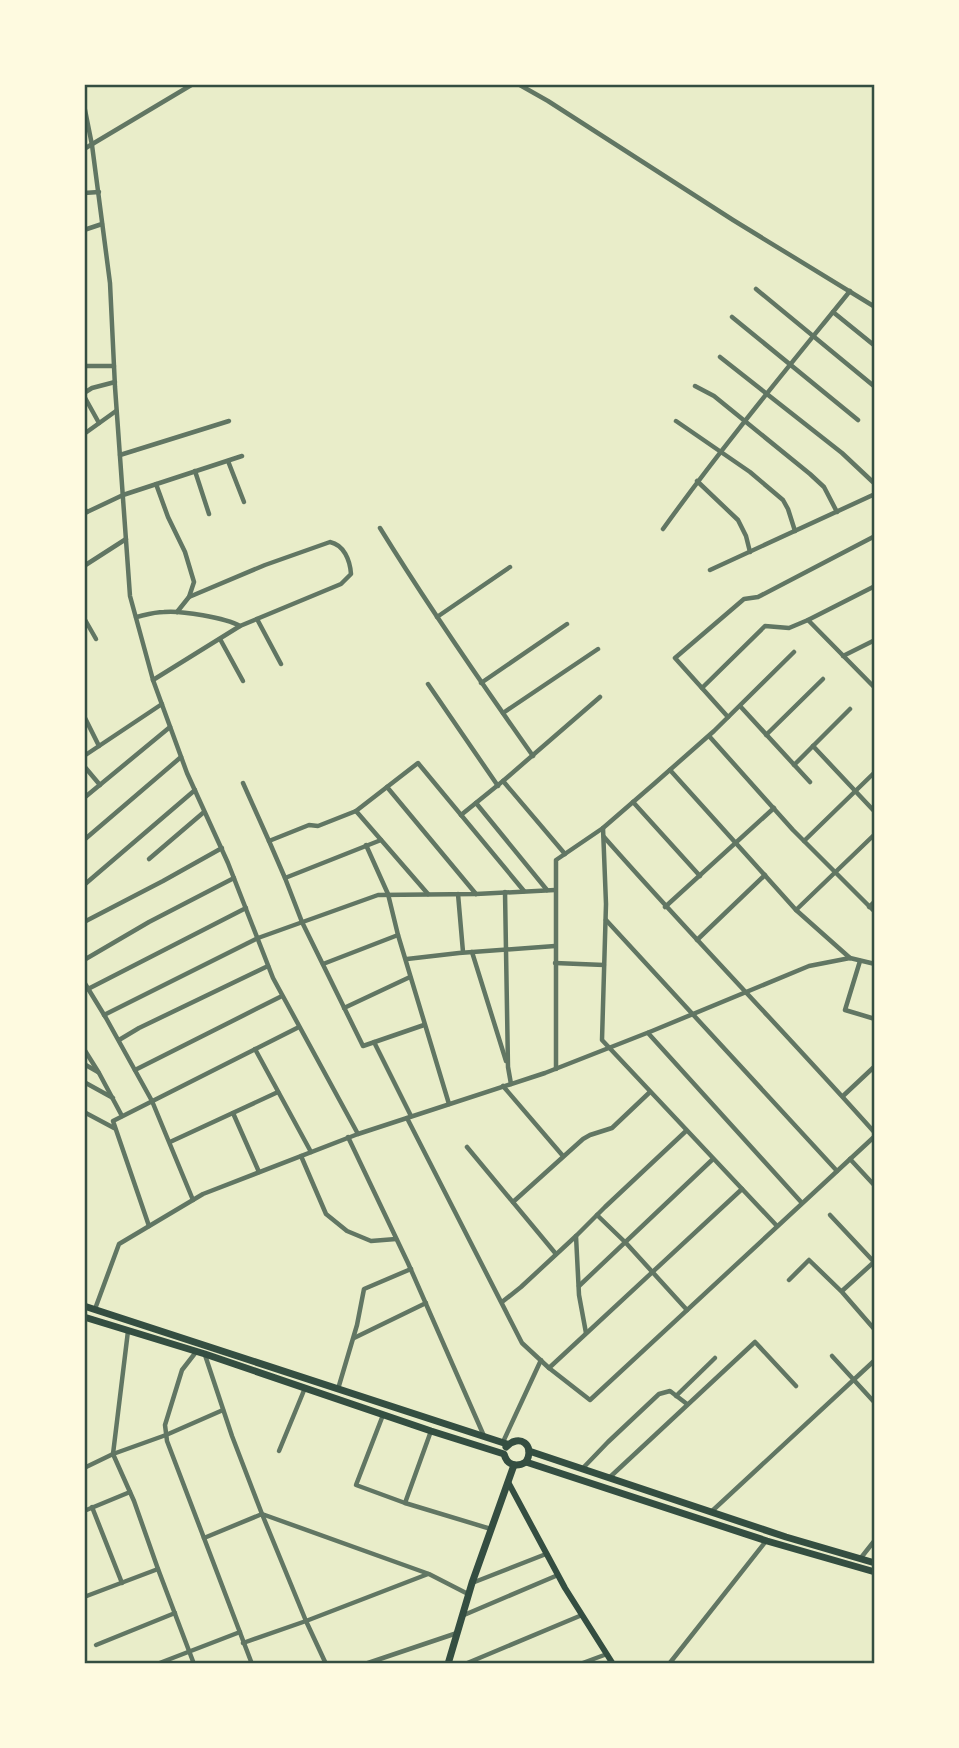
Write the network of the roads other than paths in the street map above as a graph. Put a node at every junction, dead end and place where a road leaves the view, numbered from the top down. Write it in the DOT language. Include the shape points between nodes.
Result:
graph roads {
  1 [pos="193,84"];
  2 [pos="518,84"];
  3 [pos="84,105"];
  4 [pos="92,145"];
  5 [pos="84,149"];
  6 [pos="99,192"];
  7 [pos="84,193"];
  8 [pos="102,224"];
  9 [pos="84,230"];
  10 [pos="756,289"];
  11 [pos="850,291"];
  12 [pos="875,307"];
  13 [pos="833,312"];
  14 [pos="732,317"];
  15 [pos="813,337"];
  16 [pos="875,346"];
  17 [pos="720,357"];
  18 [pos="790,365"];
  19 [pos="84,366"];
  20 [pos="114,366"];
  21 [pos="115,382"];
  22 [pos="695,386"];
  23 [pos="874,387"];
  24 [pos="766,393"];
  25 [pos="84,395"];
  26 [pos="117,410"];
  27 [pos="858,420"];
  28 [pos="229,421"];
  29 [pos="676,421"];
  30 [pos="744,421"];
  31 [pos="99,423"];
  32 [pos="85,432"];
  33 [pos="720,452"];
  34 [pos="120,455"];
  35 [pos="242,456"];
  36 [pos="228,461"];
  37 [pos="195,471"];
  38 [pos="697,481"];
  39 [pos="156,484"];
  40 [pos="875,484"];
  41 [pos="875,494"];
  42 [pos="123,495"];
  43 [pos="244,502"];
  44 [pos="85,511"];
  45 [pos="837,512"];
  46 [pos="209,514"];
  47 [pos="380,528"];
  48 [pos="663,529"];
  49 [pos="795,531"];
  50 [pos="875,536"];
  51 [pos="126,539"];
  52 [pos="750,552"];
  53 [pos="84,566"];
  54 [pos="510,567"];
  55 [pos="710,570"];
  56 [pos="875,586"];
  57 [pos="189,597"];
  58 [pos="177,612"];
  59 [pos="136,617"];
  60 [pos="437,617"];
  61 [pos="84,618"];
  62 [pos="257,619"];
  63 [pos="808,620"];
  64 [pos="567,624"];
  65 [pos="240,626"];
  66 [pos="96,639"];
  67 [pos="220,639"];
  68 [pos="875,640"];
  69 [pos="598,649"];
  70 [pos="794,652"];
  71 [pos="844,656"];
  72 [pos="281,664"];
  73 [pos="153,680"];
  74 [pos="823,680"];
  75 [pos="243,681"];
  76 [pos="481,683"];
  77 [pos="428,684"];
  78 [pos="702,688"];
  79 [pos="875,688"];
  80 [pos="600,697"];
  81 [pos="162,704"];
  82 [pos="740,706"];
  83 [pos="850,709"];
  84 [pos="503,713"];
  85 [pos="84,716"];
  86 [pos="728,718"];
  87 [pos="170,727"];
  88 [pos="766,734"];
  89 [pos="709,736"];
  90 [pos="99,746"];
  91 [pos="813,746"];
  92 [pos="84,756"];
  93 [pos="533,756"];
  94 [pos="181,757"];
  95 [pos="793,765"];
  96 [pos="84,766"];
  97 [pos="670,770"];
  98 [pos="875,772"];
  99 [pos="503,781"];
  100 [pos="810,782"];
  101 [pos="243,783"];
  102 [pos="100,785"];
  103 [pos="498,786"];
  104 [pos="387,787"];
  105 [pos="194,790"];
  106 [pos="856,791"];
  107 [pos="84,798"];
  108 [pos="633,802"];
  109 [pos="477,803"];
  110 [pos="774,808"];
  111 [pos="205,811"];
  112 [pos="356,811"];
  113 [pos="875,811"];
  114 [pos="461,815"];
  115 [pos="603,828"];
  116 [pos="875,834"];
  117 [pos="604,836"];
  118 [pos="381,840"];
  119 [pos="84,841"];
  120 [pos="269,841"];
  121 [pos="804,841"];
  122 [pos="736,843"];
  123 [pos="366,845"];
  124 [pos="222,848"];
  125 [pos="565,854"];
  126 [pos="149,859"];
  127 [pos="835,873"];
  128 [pos="700,876"];
  129 [pos="765,876"];
  130 [pos="234,878"];
  131 [pos="285,878"];
  132 [pos="84,885"];
  133 [pos="547,890"];
  134 [pos="555,890"];
  135 [pos="524,891"];
  136 [pos="505,892"];
  137 [pos="388,894"];
  138 [pos="428,894"];
  139 [pos="458,894"];
  140 [pos="476,894"];
  141 [pos="875,901"];
  142 [pos="665,907"];
  143 [pos="869,907"];
  144 [pos="246,908"];
  145 [pos="796,910"];
  146 [pos="875,912"];
  147 [pos="606,920"];
  148 [pos="84,922"];
  149 [pos="302,922"];
  150 [pos="398,935"];
  151 [pos="258,939"];
  152 [pos="697,940"];
  153 [pos="555,946"];
  154 [pos="506,950"];
  155 [pos="463,952"];
  156 [pos="472,952"];
  157 [pos="850,958"];
  158 [pos="407,959"];
  159 [pos="84,960"];
  160 [pos="860,961"];
  161 [pos="555,963"];
  162 [pos="323,964"];
  163 [pos="875,964"];
  164 [pos="604,965"];
  165 [pos="268,966"];
  166 [pos="410,977"];
  167 [pos="84,982"];
  168 [pos="88,989"];
  169 [pos="746,992"];
  170 [pos="282,996"];
  171 [pos="344,1007"];
  172 [pos="694,1014"];
  173 [pos="104,1015"];
  174 [pos="875,1019"];
  175 [pos="424,1025"];
  176 [pos="299,1027"];
  177 [pos="648,1033"];
  178 [pos="119,1040"];
  179 [pos="374,1042"];
  180 [pos="609,1048"];
  181 [pos="84,1049"];
  182 [pos="255,1049"];
  183 [pos="84,1064"];
  184 [pos="875,1066"];
  185 [pos="508,1067"];
  186 [pos="556,1069"];
  187 [pos="135,1070"];
  188 [pos="99,1073"];
  189 [pos="84,1082"];
  190 [pos="511,1084"];
  191 [pos="503,1086"];
  192 [pos="278,1092"];
  193 [pos="650,1092"];
  194 [pos="843,1096"];
  195 [pos="114,1098"];
  196 [pos="152,1101"];
  197 [pos="449,1104"];
  198 [pos="84,1112"];
  199 [pos="233,1113"];
  200 [pos="122,1116"];
  201 [pos="409,1117"];
  202 [pos="115,1129"];
  203 [pos="686,1131"];
  204 [pos="358,1133"];
  205 [pos="875,1134"];
  206 [pos="348,1138"];
  207 [pos="170,1142"];
  208 [pos="467,1146"];
  209 [pos="312,1152"];
  210 [pos="301,1156"];
  211 [pos="562,1156"];
  212 [pos="850,1159"];
  213 [pos="713,1160"];
  214 [pos="837,1171"];
  215 [pos="259,1172"];
  216 [pos="875,1186"];
  217 [pos="742,1189"];
  218 [pos="193,1200"];
  219 [pos="513,1202"];
  220 [pos="802,1203"];
  221 [pos="597,1215"];
  222 [pos="830,1216"];
  223 [pos="149,1226"];
  224 [pos="777,1226"];
  225 [pos="576,1236"];
  226 [pos="396,1239"];
  227 [pos="626,1242"];
  228 [pos="556,1254"];
  229 [pos="875,1262"];
  230 [pos="411,1269"];
  231 [pos="652,1273"];
  232 [pos="789,1280"];
  233 [pos="579,1286"];
  234 [pos="842,1292"];
  235 [pos="502,1302"];
  236 [pos="426,1303"];
  237 [pos="84,1306"];
  238 [pos="95,1310"];
  239 [pos="687,1310"];
  240 [pos="84,1317"];
  241 [pos="875,1330"];
  242 [pos="128,1331"];
  243 [pos="586,1334"];
  244 [pos="354,1338"];
  245 [pos="201,1353"];
  246 [pos="832,1356"];
  247 [pos="715,1358"];
  248 [pos="541,1360"];
  249 [pos="875,1360"];
  250 [pos="549,1368"];
  251 [pos="853,1379"];
  252 [pos="796,1386"];
  253 [pos="305,1387"];
  254 [pos="338,1389"];
  255 [pos="676,1396"];
  256 [pos="875,1403"];
  257 [pos="687,1404"];
  258 [pos="223,1410"];
  259 [pos="383,1415"];
  260 [pos="431,1431"];
  261 [pos="166,1435"];
  262 [pos="484,1436"];
  263 [pos="505,1443"];
  264 [pos="279,1451"];
  265 [pos="529,1451"];
  266 [pos="113,1454"];
  267 [pos="504,1454"];
  268 [pos="526,1462"];
  269 [pos="514,1465"];
  270 [pos="84,1468"];
  271 [pos="582,1469"];
  272 [pos="610,1478"];
  273 [pos="508,1482"];
  274 [pos="130,1492"];
  275 [pos="405,1503"];
  276 [pos="92,1507"];
  277 [pos="84,1511"];
  278 [pos="711,1512"];
  279 [pos="262,1514"];
  280 [pos="491,1529"];
  281 [pos="204,1538"];
  282 [pos="875,1540"];
  283 [pos="767,1541"];
  284 [pos="547,1554"];
  285 [pos="859,1560"];
  286 [pos="875,1563"];
  287 [pos="158,1569"];
  288 [pos="875,1572"];
  289 [pos="429,1574"];
  290 [pos="558,1575"];
  291 [pos="122,1583"];
  292 [pos="472,1583"];
  293 [pos="469,1594"];
  294 [pos="85,1595"];
  295 [pos="175,1613"];
  296 [pos="463,1615"];
  297 [pos="582,1615"];
  298 [pos="306,1621"];
  299 [pos="240,1632"];
  300 [pos="458,1633"];
  301 [pos="243,1643"];
  302 [pos="96,1645"];
  303 [pos="189,1651"];
  304 [pos="607,1654"];
  305 [pos="157,1664"];
  306 [pos="194,1664"];
  307 [pos="252,1664"];
  308 [pos="326,1664"];
  309 [pos="365,1664"];
  310 [pos="447,1664"];
  311 [pos="464,1664"];
  312 [pos="580,1664"];
  313 [pos="613,1664"];
  314 [pos="669,1664"];
  1 -- 4 [label="street"];
  2 -- 11 [label="street"];
  3 -- 4 [label="street"];
  4 -- 5 [label="street"];
  4 -- 6 [label="street"];
  6 -- 7 [label="street"];
  6 -- 8 [label="street"];
  8 -- 9 [label="street"];
  8 -- 20 [label="street"];
  10 -- 15 [label="street"];
  11 -- 12 [label="street"];
  11 -- 13 [label="street"];
  13 -- 15 [label="street"];
  13 -- 16 [label="street"];
  14 -- 18 [label="street"];
  15 -- 18 [label="street"];
  15 -- 23 [label="street"];
  17 -- 24 [label="street"];
  18 -- 24 [label="street"];
  18 -- 27 [label="street"];
  19 -- 20 [label="street"];
  20 -- 21 [label="street"];
  21 -- 25 [label="street"];
  21 -- 26 [label="street"];
  22 -- 30 [label="street"];
  24 -- 30 [label="street"];
  24 -- 40 [label="street"];
  25 -- 31 [label="street"];
  26 -- 31 [label="street"];
  26 -- 34 [label="street"];
  28 -- 34 [label="street"];
  29 -- 33 [label="street"];
  30 -- 33 [label="street"];
  30 -- 45 [label="street" via="824,487"];
  31 -- 32 [label="street"];
  33 -- 38 [label="street"];
  33 -- 49 [label="street" via="783,500"];
  34 -- 42 [label="street"];
  35 -- 36 [label="street"];
  36 -- 37 [label="street"];
  36 -- 43 [label="street"];
  37 -- 39 [label="street"];
  37 -- 46 [label="street"];
  38 -- 48 [label="street"];
  38 -- 52 [label="street" via="738,520"];
  39 -- 42 [label="street"];
  39 -- 57 [label="street" via="192,572"];
  41 -- 45 [label="street"];
  42 -- 44 [label="street"];
  42 -- 51 [label="street"];
  45 -- 49 [label="street"];
  47 -- 60 [label="street"];
  49 -- 52 [label="street"];
  50 -- 78 [label="street" via="758,597 744,598 675,658"];
  51 -- 53 [label="street"];
  51 -- 59 [label="street"];
  52 -- 55 [label="street"];
  54 -- 60 [label="street"];
  56 -- 63 [label="street"];
  57 -- 58 [label="street"];
  57 -- 62 [label="street" via="330,542 342,548 351,569 345,581"];
  58 -- 59 [label="street"];
  58 -- 65 [label="street"];
  59 -- 73 [label="street"];
  60 -- 76 [label="street"];
  61 -- 66 [label="street"];
  62 -- 65 [label="street"];
  62 -- 72 [label="street"];
  63 -- 71 [label="street"];
  63 -- 78 [label="street" via="789,628 765,626"];
  64 -- 76 [label="street"];
  65 -- 67 [label="street"];
  67 -- 73 [label="street"];
  67 -- 75 [label="street"];
  68 -- 71 [label="street"];
  69 -- 84 [label="street"];
  70 -- 82 [label="street"];
  71 -- 79 [label="street"];
  73 -- 81 [label="street"];
  74 -- 88 [label="street"];
  76 -- 84 [label="street"];
  77 -- 103 [label="street"];
  78 -- 86 [label="street"];
  80 -- 93 [label="street"];
  81 -- 87 [label="street"];
  81 -- 90 [label="street"];
  82 -- 86 [label="street"];
  82 -- 88 [label="street"];
  83 -- 91 [label="street"];
  84 -- 93 [label="street"];
  85 -- 90 [label="street"];
  86 -- 89 [label="street"];
  87 -- 94 [label="street"];
  87 -- 102 [label="street"];
  88 -- 95 [label="street"];
  89 -- 97 [label="street"];
  89 -- 110 [label="street"];
  90 -- 92 [label="street"];
  91 -- 95 [label="street"];
  91 -- 106 [label="street"];
  93 -- 99 [label="street"];
  94 -- 105 [label="street"];
  94 -- 119 [label="street"];
  95 -- 100 [label="street"];
  96 -- 102 [label="street"];
  97 -- 108 [label="street"];
  97 -- 122 [label="street"];
  98 -- 106 [label="street"];
  99 -- 103 [label="street"];
  99 -- 125 [label="street"];
  101 -- 120 [label="street"];
  102 -- 107 [label="street"];
  103 -- 109 [label="street"];
  104 -- 112 [label="street"];
  104 -- 114 [label="street" via="418,763"];
  104 -- 140 [label="street"];
  105 -- 111 [label="street"];
  105 -- 132 [label="street"];
  106 -- 113 [label="street"];
  106 -- 121 [label="street"];
  108 -- 115 [label="street"];
  108 -- 128 [label="street"];
  109 -- 114 [label="street"];
  109 -- 133 [label="street"];
  110 -- 121 [label="street"];
  110 -- 122 [label="street"];
  111 -- 124 [label="street"];
  111 -- 126 [label="street"];
  112 -- 118 [label="street"];
  112 -- 120 [label="street"];
  114 -- 135 [label="street"];
  115 -- 117 [label="street"];
  115 -- 125 [label="street"];
  116 -- 127 [label="street"];
  117 -- 142 [label="street"];
  117 -- 147 [label="street"];
  118 -- 123 [label="street"];
  118 -- 138 [label="street"];
  120 -- 131 [label="street"];
  121 -- 127 [label="street"];
  122 -- 128 [label="street"];
  122 -- 129 [label="street"];
  123 -- 131 [label="street"];
  123 -- 137 [label="street"];
  124 -- 130 [label="street"];
  124 -- 148 [label="street"];
  125 -- 134 [label="street" via="556,860"];
  127 -- 143 [label="street"];
  127 -- 145 [label="street"];
  128 -- 142 [label="street"];
  129 -- 145 [label="street"];
  129 -- 152 [label="street"];
  130 -- 144 [label="street"];
  130 -- 159 [label="street"];
  131 -- 149 [label="street"];
  133 -- 134 [label="street"];
  133 -- 135 [label="street"];
  134 -- 153 [label="street"];
  135 -- 136 [label="street"];
  136 -- 140 [label="street"];
  136 -- 154 [label="street"];
  137 -- 138 [label="street"];
  137 -- 149 [label="street"];
  137 -- 150 [label="street"];
  138 -- 139 [label="street"];
  139 -- 140 [label="street"];
  139 -- 155 [label="street"];
  141 -- 143 [label="street"];
  142 -- 152 [label="street"];
  143 -- 146 [label="street"];
  144 -- 151 [label="street"];
  144 -- 168 [label="street"];
  145 -- 157 [label="street"];
  147 -- 164 [label="street"];
  147 -- 172 [label="street"];
  149 -- 151 [label="street"];
  149 -- 162 [label="street"];
  150 -- 158 [label="street"];
  150 -- 162 [label="street"];
  151 -- 165 [label="street"];
  151 -- 173 [label="street"];
  152 -- 169 [label="street"];
  153 -- 154 [label="street"];
  153 -- 161 [label="street"];
  154 -- 156 [label="street"];
  154 -- 185 [label="street"];
  155 -- 156 [label="street"];
  155 -- 158 [label="street"];
  156 -- 185 [label="street"];
  157 -- 160 [label="street"];
  157 -- 169 [label="street" via="809,966"];
  158 -- 166 [label="street"];
  160 -- 163 [label="street"];
  160 -- 174 [label="street" via="845,1010"];
  161 -- 164 [label="street"];
  161 -- 186 [label="street"];
  162 -- 171 [label="street"];
  164 -- 180 [label="street" via="602,1040"];
  165 -- 170 [label="street"];
  165 -- 178 [label="street"];
  166 -- 171 [label="street"];
  166 -- 175 [label="street"];
  167 -- 168 [label="street"];
  168 -- 173 [label="street"];
  169 -- 172 [label="street"];
  169 -- 194 [label="street"];
  170 -- 176 [label="street"];
  170 -- 187 [label="street"];
  171 -- 179 [label="street" via="363,1046"];
  172 -- 177 [label="street"];
  172 -- 214 [label="street"];
  173 -- 178 [label="street"];
  175 -- 179 [label="street"];
  175 -- 197 [label="street"];
  176 -- 182 [label="street"];
  176 -- 204 [label="street"];
  177 -- 180 [label="street"];
  177 -- 220 [label="street"];
  178 -- 187 [label="street"];
  179 -- 201 [label="street"];
  180 -- 186 [label="street"];
  180 -- 193 [label="street"];
  181 -- 188 [label="street"];
  182 -- 192 [label="street"];
  182 -- 196 [label="street"];
  183 -- 188 [label="street"];
  184 -- 194 [label="street"];
  185 -- 190 [label="street"];
  186 -- 190 [label="street"];
  187 -- 196 [label="street"];
  188 -- 195 [label="street"];
  189 -- 195 [label="street"];
  190 -- 191 [label="street"];
  191 -- 197 [label="street"];
  191 -- 211 [label="street"];
  192 -- 199 [label="street"];
  192 -- 209 [label="street"];
  193 -- 203 [label="street"];
  193 -- 211 [label="street" via="618,1124 590,1135"];
  194 -- 205 [label="street"];
  195 -- 200 [label="street"];
  196 -- 200 [label="street"];
  196 -- 207 [label="street"];
  197 -- 201 [label="street"];
  198 -- 202 [label="street"];
  199 -- 207 [label="street"];
  199 -- 215 [label="street"];
  200 -- 202 [label="street" via="113,1121"];
  201 -- 204 [label="street"];
  201 -- 235 [label="street"];
  202 -- 223 [label="street"];
  203 -- 213 [label="street"];
  203 -- 221 [label="street"];
  204 -- 206 [label="street"];
  205 -- 212 [label="street"];
  206 -- 209 [label="street"];
  206 -- 226 [label="street"];
  207 -- 218 [label="street"];
  208 -- 219 [label="street"];
  209 -- 210 [label="street"];
  210 -- 215 [label="street"];
  210 -- 226 [label="street" via="326,1214 347,1231 372,1241"];
  211 -- 219 [label="street"];
  212 -- 214 [label="street"];
  212 -- 216 [label="street"];
  213 -- 217 [label="street"];
  213 -- 227 [label="street"];
  214 -- 220 [label="street"];
  215 -- 218 [label="street"];
  217 -- 224 [label="street"];
  217 -- 231 [label="street"];
  218 -- 223 [label="street"];
  219 -- 228 [label="street"];
  220 -- 224 [label="street"];
  221 -- 225 [label="street"];
  221 -- 227 [label="street"];
  222 -- 229 [label="street"];
  223 -- 238 [label="street" via="119,1244"];
  224 -- 239 [label="street"];
  225 -- 228 [label="street"];
  225 -- 233 [label="street"];
  226 -- 230 [label="street"];
  227 -- 231 [label="street"];
  227 -- 233 [label="street"];
  228 -- 235 [label="street"];
  229 -- 234 [label="street"];
  230 -- 236 [label="street"];
  230 -- 244 [label="street" via="364,1289"];
  231 -- 239 [label="street"];
  231 -- 243 [label="street"];
  232 -- 234 [label="street" via="809,1260"];
  233 -- 243 [label="street"];
  234 -- 241 [label="street"];
  235 -- 248 [label="street" via="522,1343"];
  236 -- 244 [label="street"];
  236 -- 262 [label="street"];
  237 -- 238 [label="main road"];
  238 -- 254 [label="main road"];
  239 -- 250 [label="street" via="590,1400"];
  240 -- 242 [label="main road"];
  242 -- 245 [label="main road"];
  242 -- 266 [label="street"];
  243 -- 250 [label="street"];
  244 -- 254 [label="street"];
  245 -- 253 [label="main road"];
  245 -- 258 [label="street"];
  245 -- 261 [label="street" via="182,1370"];
  246 -- 251 [label="street"];
  247 -- 255 [label="street"];
  248 -- 250 [label="street"];
  248 -- 263 [label="street"];
  249 -- 251 [label="street"];
  251 -- 256 [label="street"];
  251 -- 278 [label="street"];
  252 -- 257 [label="street" via="755,1342"];
  253 -- 259 [label="main road"];
  253 -- 264 [label="street"];
  254 -- 262 [label="main road"];
  255 -- 257 [label="street"];
  255 -- 271 [label="street" via="670,1391 659,1394"];
  257 -- 272 [label="street"];
  258 -- 261 [label="street"];
  258 -- 279 [label="street"];
  259 -- 260 [label="main road"];
  259 -- 275 [label="street" via="356,1485"];
  260 -- 267 [label="main road"];
  260 -- 275 [label="street"];
  261 -- 266 [label="street"];
  261 -- 281 [label="street"];
  262 -- 263 [label="main road"];
  263 -- 265 [label="main road" via="521,1441"];
  263 -- 267 [label="main road"];
  265 -- 268 [label="main road"];
  265 -- 271 [label="main road"];
  266 -- 270 [label="street"];
  266 -- 274 [label="street"];
  267 -- 269 [label="main road"];
  268 -- 269 [label="main road"];
  268 -- 283 [label="main road"];
  269 -- 273 [label="main road"];
  271 -- 272 [label="main road"];
  272 -- 278 [label="main road"];
  273 -- 280 [label="main road"];
  273 -- 284 [label="main road"];
  274 -- 276 [label="street"];
  274 -- 287 [label="street"];
  275 -- 280 [label="street"];
  276 -- 277 [label="street"];
  276 -- 291 [label="street"];
  278 -- 285 [label="main road"];
  279 -- 281 [label="street"];
  279 -- 289 [label="street"];
  279 -- 298 [label="street"];
  280 -- 292 [label="main road"];
  281 -- 299 [label="street"];
  282 -- 285 [label="street"];
  283 -- 288 [label="main road"];
  283 -- 314 [label="street"];
  284 -- 290 [label="main road"];
  284 -- 292 [label="street"];
  285 -- 286 [label="main road"];
  287 -- 291 [label="street"];
  287 -- 295 [label="street"];
  289 -- 293 [label="street"];
  289 -- 298 [label="street"];
  290 -- 296 [label="street"];
  290 -- 297 [label="main road"];
  291 -- 294 [label="street"];
  292 -- 293 [label="main road"];
  293 -- 296 [label="main road"];
  295 -- 302 [label="street"];
  295 -- 303 [label="street"];
  296 -- 300 [label="main road"];
  297 -- 304 [label="main road"];
  297 -- 311 [label="street"];
  298 -- 301 [label="street"];
  298 -- 308 [label="street"];
  299 -- 301 [label="street"];
  299 -- 303 [label="street"];
  300 -- 309 [label="street"];
  300 -- 310 [label="main road"];
  301 -- 307 [label="street"];
  303 -- 305 [label="street"];
  303 -- 306 [label="street"];
  304 -- 312 [label="street"];
  304 -- 313 [label="main road"];
}
